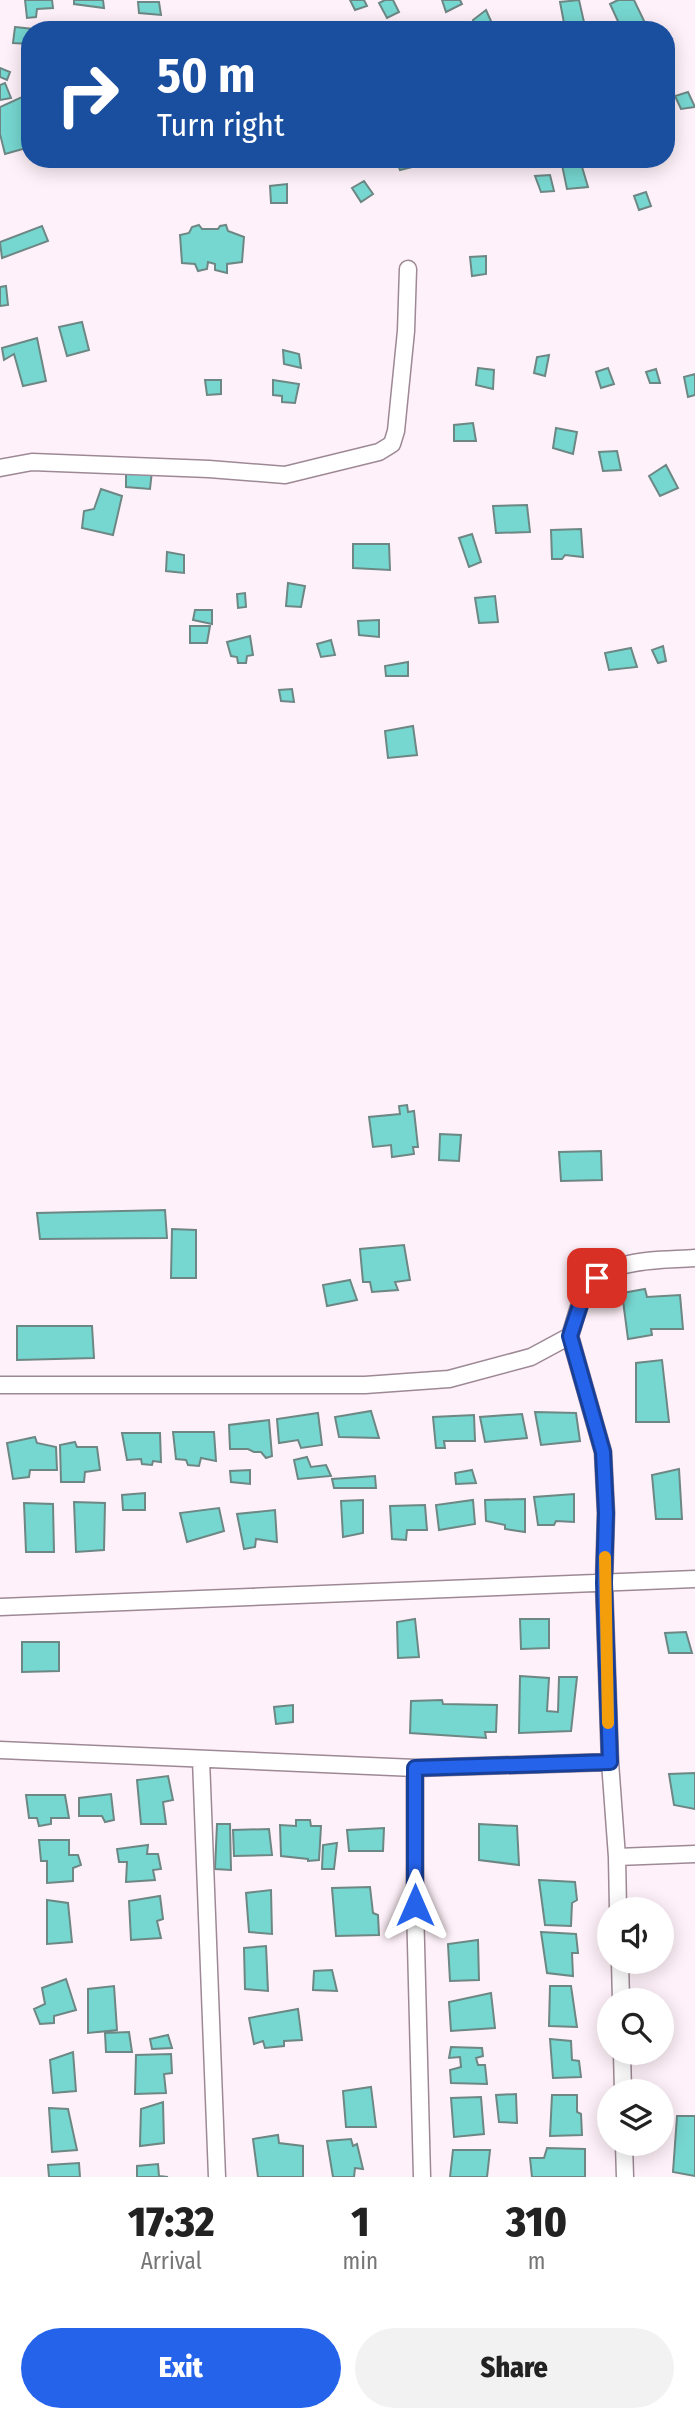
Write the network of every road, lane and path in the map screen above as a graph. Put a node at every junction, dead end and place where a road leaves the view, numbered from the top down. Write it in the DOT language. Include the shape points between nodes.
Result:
graph roads {
  1 [pos="408,270"];
  2 [pos="0,468"];
  3 [pos="695,1258"];
  4 [pos="570,1336"];
  5 [pos="0,1385"];
  6 [pos="695,1579"];
  7 [pos="604,1583"];
  8 [pos="0,1607"];
  9 [pos="0,1750"];
  10 [pos="201,1759"];
  11 [pos="610,1762"];
  12 [pos="415,1768"];
  13 [pos="695,1854"];
  14 [pos="617,1857"];
  15 [pos="618,1897"];
  16 [pos="624,2156"];
  17 [pos="217,2177"];
  18 [pos="422,2177"];
  19 [pos="625,2177"];
  1 -- 2 [label="street" via="396,431 392,444 379,452 285,475 32,462"];
  3 -- 4 [label="street" via="625,1264 597,1278 583,1296"];
  4 -- 5 [label="street" via="531,1357 449,1379 365,1385"];
  4 -- 7 [label="street" via="603,1452"];
  6 -- 7 [label="street"];
  7 -- 8 [label="street"];
  7 -- 11 [label="street"];
  9 -- 10 [label="street"];
  10 -- 12 [label="street"];
  10 -- 17 [label="street"];
  11 -- 12 [label="street"];
  11 -- 14 [label="street"];
  12 -- 18 [label="street"];
  13 -- 14 [label="street"];
  14 -- 15 [label="street"];
  16 -- 19 [label="street"];
}
